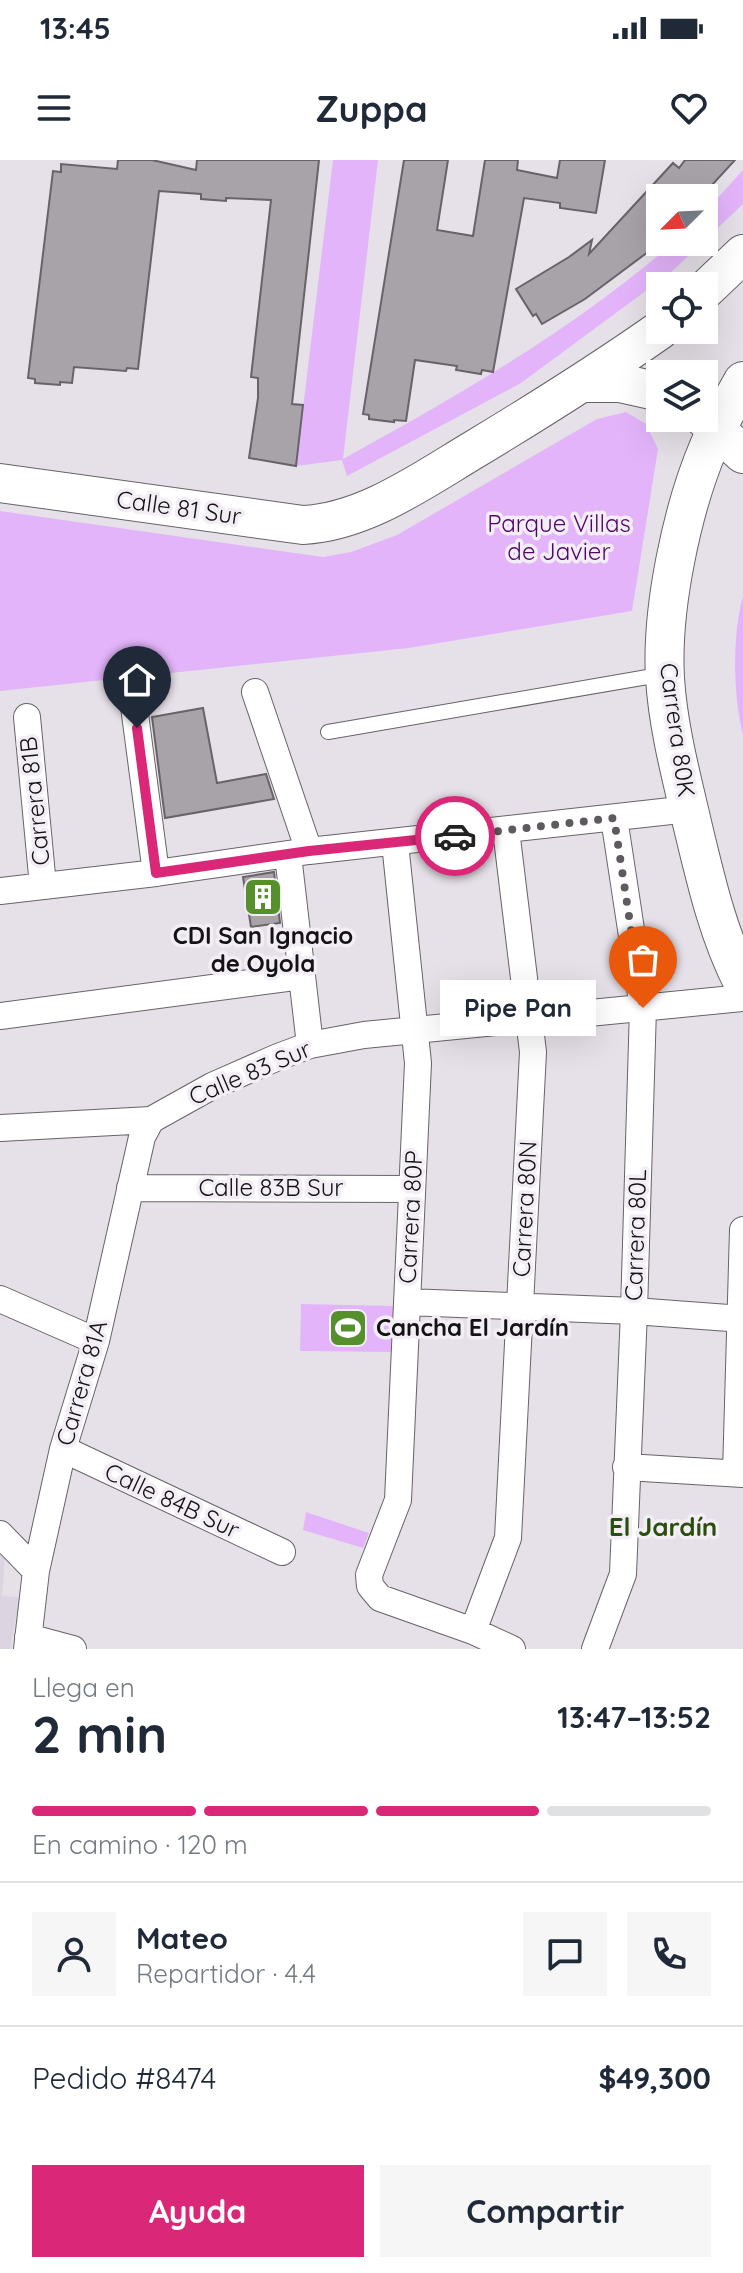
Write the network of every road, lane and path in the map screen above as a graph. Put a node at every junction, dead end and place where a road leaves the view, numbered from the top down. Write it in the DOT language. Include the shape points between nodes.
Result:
graph roads {
  1 [pos="743,254"];
  2 [pos="718,278"];
  3 [pos="646,340"];
  4 [pos="585,383"];
  5 [pos="742,384"];
  6 [pos="646,387"];
  7 [pos="721,433"];
  8 [pos="0,457"];
  9 [pos="0,483"];
  10 [pos="357,512"];
  11 [pos="665,674"];
  12 [pos="255,692"];
  13 [pos="133,699"];
  14 [pos="27,717"];
  15 [pos="328,732"];
  16 [pos="689,809"];
  17 [pos="614,818"];
  18 [pos="506,830"];
  19 [pos="395,843"];
  20 [pos="298,853"];
  21 [pos="156,873"];
  22 [pos="43,886"];
  23 [pos="0,891"];
  24 [pos="302,976"];
  25 [pos="743,983"];
  26 [pos="743,998"];
  27 [pos="643,1008"];
  28 [pos="0,1016"];
  29 [pos="529,1019"];
  30 [pos="415,1030"];
  31 [pos="310,1045"];
  32 [pos="151,1120"];
  33 [pos="0,1128"];
  34 [pos="130,1188"];
  35 [pos="412,1189"];
  36 [pos="743,1230"];
  37 [pos="0,1299"];
  38 [pos="407,1302"];
  39 [pos="521,1307"];
  40 [pos="634,1311"];
  41 [pos="742,1319"];
  42 [pos="96,1341"];
  43 [pos="63,1449"];
  44 [pos="626,1467"];
  45 [pos="740,1473"];
  46 [pos="0,1534"];
  47 [pos="282,1552"];
  48 [pos="36,1571"];
  49 [pos="473,1631"];
  50 [pos="27,1643"];
  51 [pos="73,1649"];
  52 [pos="512,1649"];
  53 [pos="595,1649"];
  1 -- 2 [label="street"];
  3 -- 4 [label="street, Calle 81 Sur"];
  4 -- 6 [label="street"];
  4 -- 10 [label="street, Calle 81 Sur" via="419,482"];
  5 -- 7 [label="street, Carrera 80K"];
  7 -- 11 [label="street, Carrera 80K" via="700,468 679,546"];
  8 -- 10 [label="street, Calle 81 Sur"];
  9 -- 10 [label="street, Calle 81 Sur" via="303,525 330,523"];
  11 -- 15 [label="lane"];
  11 -- 16 [label="street, Carrera 80K"];
  12 -- 20 [label="street"];
  13 -- 21 [label="street"];
  14 -- 22 [label="street, Carrera 81B"];
  16 -- 17 [label="street"];
  16 -- 25 [label="street, Carrera 80K" via="714,913"];
  17 -- 18 [label="street"];
  17 -- 27 [label="street, Carrera 80L"];
  18 -- 19 [label="street"];
  18 -- 29 [label="street, Carrera 80N"];
  19 -- 20 [label="street"];
  19 -- 30 [label="street, Carrera 80P"];
  20 -- 21 [label="street"];
  20 -- 24 [label="street"];
  21 -- 22 [label="street"];
  22 -- 23 [label="street"];
  24 -- 28 [label="street"];
  24 -- 31 [label="street"];
  26 -- 27 [label="street, Calle 83 Sur"];
  27 -- 29 [label="street, Calle 83 Sur"];
  27 -- 40 [label="street, Carrera 80L"];
  29 -- 30 [label="street, Calle 83 Sur"];
  29 -- 39 [label="street, Carrera 80N" via="533,1052"];
  30 -- 31 [label="street, Calle 83 Sur"];
  30 -- 35 [label="street, Carrera 80P"];
  31 -- 32 [label="street, Calle 83 Sur" via="212,1086"];
  32 -- 33 [label="street, Calle 83 Sur"];
  32 -- 34 [label="street, Carrera 81A"];
  34 -- 35 [label="street, Calle 83B Sur"];
  34 -- 42 [label="street, Carrera 81A"];
  35 -- 38 [label="street, Carrera 80P"];
  36 -- 41 [label="street"];
  37 -- 42 [label="street"];
  38 -- 39 [label="street"];
  38 -- 49 [label="street, Carrera 80P" via="398,1500 369,1575 370,1586 380,1598"];
  39 -- 40 [label="street"];
  39 -- 49 [label="street, Carrera 80N" via="508,1538"];
  40 -- 41 [label="street"];
  40 -- 44 [label="street, Carrera 80L"];
  41 -- 45 [label="street"];
  42 -- 43 [label="street, Carrera 81A"];
  43 -- 47 [label="street, Calle 84B Sur"];
  43 -- 48 [label="street, Carrera 81A"];
  44 -- 45 [label="street"];
  44 -- 53 [label="street, Carrera 80L" via="623,1574"];
  46 -- 48 [label="street"];
  48 -- 50 [label="street, Carrera 81A"];
  49 -- 52 [label="street"];
  50 -- 51 [label="street"];
}
